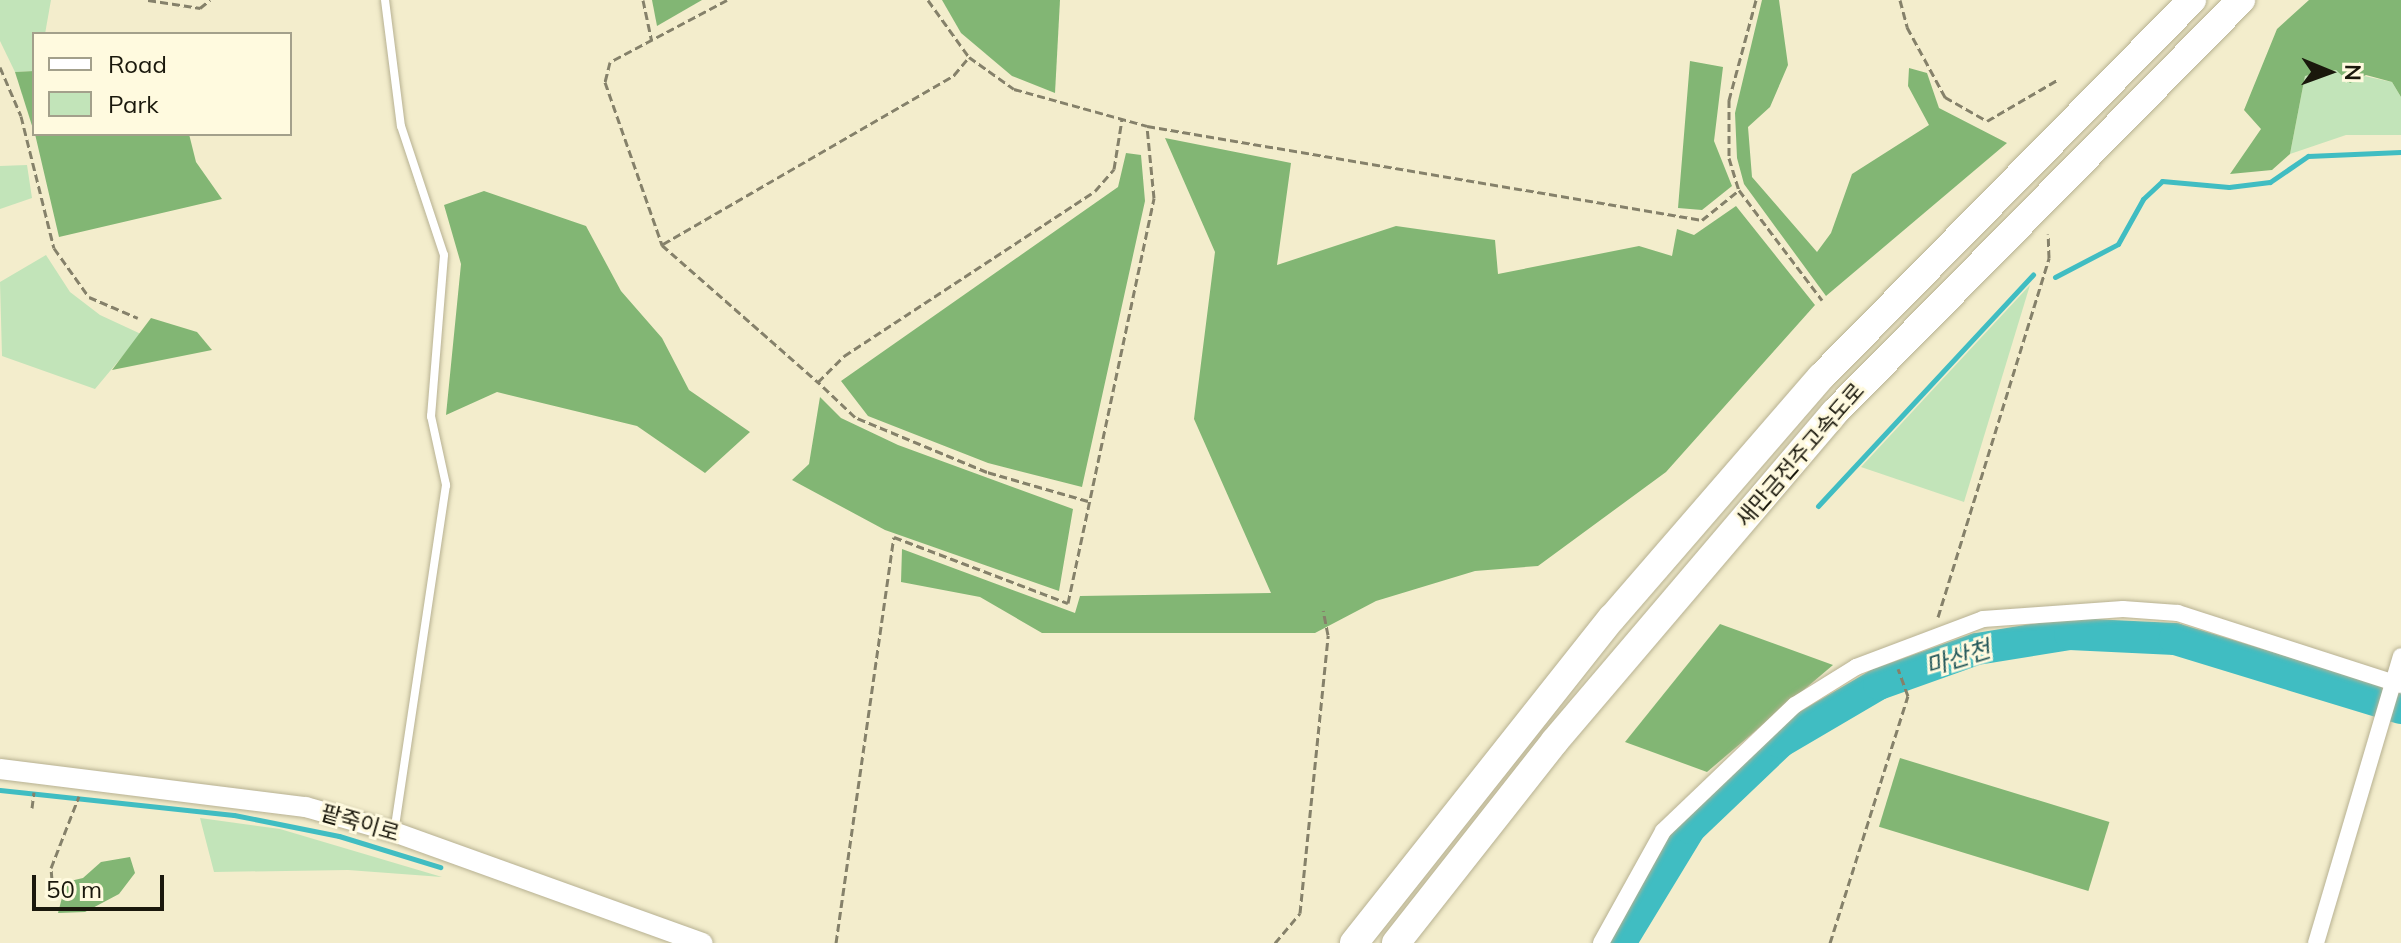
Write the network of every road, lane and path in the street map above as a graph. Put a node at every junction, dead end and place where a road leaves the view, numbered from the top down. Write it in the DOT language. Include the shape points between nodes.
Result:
graph roads {
  1 [pos="148,0"];
  2 [pos="210,0"];
  3 [pos="385,0"];
  4 [pos="643,0"];
  5 [pos="727,0"];
  6 [pos="928,0"];
  7 [pos="1756,0"];
  8 [pos="1900,0"];
  9 [pos="2192,0"];
  10 [pos="2241,0"];
  11 [pos="651,41"];
  12 [pos="969,57"];
  13 [pos="0,67"];
  14 [pos="2059,79"];
  15 [pos="1122,119"];
  16 [pos="1147,126"];
  17 [pos="1739,190"];
  18 [pos="2048,234"];
  19 [pos="662,245"];
  20 [pos="1822,300"];
  21 [pos="138,318"];
  22 [pos="818,382"];
  23 [pos="1090,502"];
  24 [pos="1323,610"];
  25 [pos="1932,636"];
  26 [pos="1891,651"];
  27 [pos="2401,656"];
  28 [pos="2395,686"];
  29 [pos="0,769"];
  30 [pos="74,809"];
  31 [pos="394,832"];
  32 [pos="71,900"];
  33 [pos="703,943"];
  34 [pos="836,943"];
  35 [pos="1275,943"];
  36 [pos="1354,943"];
  37 [pos="1396,943"];
  38 [pos="1601,943"];
  39 [pos="1830,943"];
  40 [pos="2316,943"];
  1 -- 2 [label="path" via="200,8"];
  3 -- 31 [label="lane" via="401,126 444,255 431,416 446,485"];
  4 -- 11 [label="path"];
  5 -- 11 [label="path"];
  6 -- 12 [label="path"];
  7 -- 17 [label="path" via="1729,100 1729,158"];
  8 -- 14 [label="path" via="1907,27 1945,97 1987,121"];
  9 -- 36 [label="highway, 새만금전주고속도로" via="1821,377 1612,618"];
  10 -- 37 [label="highway, 새만금전주고속도로" via="1834,413 1555,741"];
  11 -- 19 [label="path" via="610,62 605,82"];
  12 -- 15 [label="path" via="1014,89"];
  12 -- 19 [label="path" via="954,75"];
  13 -- 21 [label="path" via="21,116 54,248 89,297"];
  15 -- 16 [label="path"];
  15 -- 22 [label="path" via="1114,169 1095,191 844,356"];
  16 -- 17 [label="path" via="1702,220"];
  16 -- 23 [label="path" via="1154,198"];
  17 -- 20 [label="path"];
  18 -- 25 [label="path" via="2049,258"];
  19 -- 22 [label="path"];
  22 -- 23 [label="path" via="855,417 987,472"];
  23 -- 34 [label="path" via="1068,603 894,537"];
  24 -- 35 [label="path" via="1328,635 1300,913"];
  25 -- 26 [label="street"];
  25 -- 28 [label="street" via="1983,619 2037,613 2178,613"];
  26 -- 38 [label="street" via="1795,705 1727,765 1663,831"];
  26 -- 39 [label="path" via="1908,696"];
  27 -- 28 [label="street"];
  28 -- 40 [label="street"];
  29 -- 31 [label="street, 팥죽이로" via="306,807"];
  30 -- 32 [label="path" via="51,868 53,891"];
  31 -- 33 [label="street, 팥죽이로"];
}
